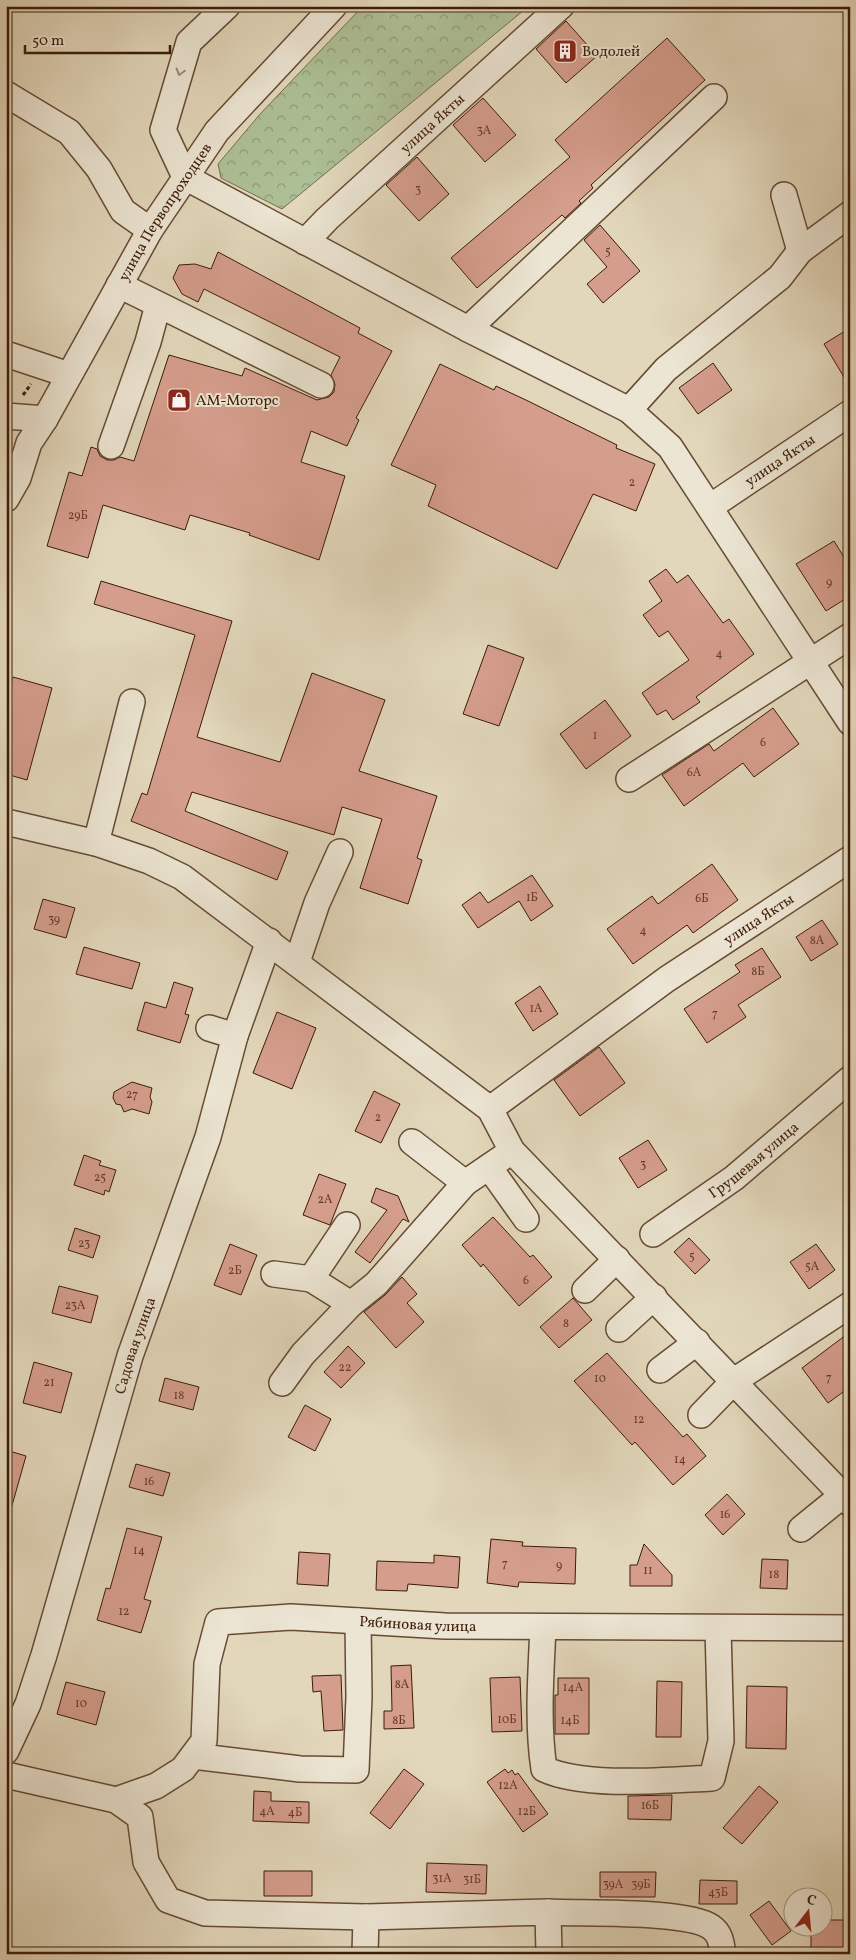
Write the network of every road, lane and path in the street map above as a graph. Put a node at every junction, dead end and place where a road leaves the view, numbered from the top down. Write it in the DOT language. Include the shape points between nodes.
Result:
graph roads {
  1 [pos="227,6"];
  2 [pos="334,6"];
  3 [pos="561,6"];
  4 [pos="6,94"];
  5 [pos="714,97"];
  6 [pos="185,177"];
  7 [pos="784,195"];
  8 [pos="850,214"];
  9 [pos="150,230"];
  10 [pos="305,242"];
  11 [pos="800,251"];
  12 [pos="119,285"];
  13 [pos="158,305"];
  14 [pos="468,329"];
  15 [pos="6,354"];
  16 [pos="43,366"];
  17 [pos="69,375"];
  18 [pos="321,384"];
  19 [pos="629,410"];
  20 [pos="850,414"];
  21 [pos="8,416"];
  22 [pos="45,418"];
  23 [pos="29,442"];
  24 [pos="111,446"];
  25 [pos="6,458"];
  26 [pos="6,499"];
  27 [pos="710,507"];
  28 [pos="850,636"];
  29 [pos="811,661"];
  30 [pos="132,702"];
  31 [pos="850,722"];
  32 [pos="629,779"];
  33 [pos="6,822"];
  34 [pos="96,843"];
  35 [pos="340,852"];
  36 [pos="850,859"];
  37 [pos="269,941"];
  38 [pos="297,962"];
  39 [pos="209,1028"];
  40 [pos="235,1036"];
  41 [pos="850,1079"];
  42 [pos="490,1109"];
  43 [pos="412,1142"];
  44 [pos="512,1151"];
  45 [pos="489,1167"];
  46 [pos="465,1183"];
  47 [pos="526,1218"];
  48 [pos="346,1225"];
  49 [pos="653,1234"];
  50 [pos="617,1259"];
  51 [pos="274,1274"];
  52 [pos="311,1279"];
  53 [pos="585,1290"];
  54 [pos="654,1297"];
  55 [pos="351,1304"];
  56 [pos="850,1306"];
  57 [pos="619,1329"];
  58 [pos="697,1342"];
  59 [pos="660,1370"];
  60 [pos="734,1382"];
  61 [pos="282,1383"];
  62 [pos="701,1415"];
  63 [pos="846,1499"];
  64 [pos="801,1529"];
  65 [pos="358,1621"];
  66 [pos="543,1626"];
  67 [pos="718,1628"];
  68 [pos="850,1628"];
  69 [pos="6,1751"];
  70 [pos="193,1756"];
  71 [pos="6,1775"];
  72 [pos="116,1800"];
  73 [pos="548,1912"];
  74 [pos="366,1917"];
  75 [pos="365,1954"];
  76 [pos="549,1954"];
  77 [pos="723,1954"];
  1 -- 6 [label="street, one-way" via="189,42 163,130"];
  2 -- 6 [label="street, улица Первопроходцев" via="217,131"];
  3 -- 10 [label="street, улица Якты"];
  4 -- 9 [label="street" via="68,132 99,169 123,210"];
  5 -- 14 [label="street"];
  6 -- 9 [label="street, улица Первопроходцев"];
  6 -- 10 [label="street"];
  7 -- 11 [label="street"];
  8 -- 11 [label="street"];
  9 -- 12 [label="street, улица Первопроходцев"];
  10 -- 14 [label="street"];
  11 -- 19 [label="street" via="780,277 666,369"];
  12 -- 13 [label="street"];
  12 -- 17 [label="street, улица Первопроходцев"];
  13 -- 18 [label="street"];
  13 -- 24 [label="street"];
  14 -- 19 [label="street"];
  15 -- 16 [label="street"];
  16 -- 17 [label="street"];
  16 -- 21 [label="path"];
  17 -- 22 [label="street, улица Первопроходцев"];
  19 -- 27 [label="street" via="670,447"];
  20 -- 27 [label="street, улица Якты"];
  21 -- 22 [label="street"];
  22 -- 23 [label="street, улица Первопроходцев"];
  23 -- 25 [label="street, улица Первопроходцев"];
  23 -- 26 [label="street, улица Первопроходцев" via="18,478"];
  27 -- 29 [label="street"];
  28 -- 29 [label="street"];
  29 -- 31 [label="street"];
  29 -- 32 [label="street"];
  30 -- 34 [label="street"];
  33 -- 34 [label="street"];
  34 -- 37 [label="street" via="149,861 182,877"];
  35 -- 38 [label="street" via="317,903"];
  36 -- 42 [label="street, улица Якты" via="666,979"];
  37 -- 38 [label="street"];
  37 -- 40 [label="street, Садовая улица"];
  38 -- 42 [label="street"];
  39 -- 40 [label="street"];
  40 -- 69 [label="street, Садовая улица" via="208,1137 130,1356 44,1655 28,1704"];
  41 -- 49 [label="street, Грушевая улица" via="734,1178"];
  42 -- 44 [label="street"];
  43 -- 46 [label="street"];
  44 -- 45 [label="street"];
  44 -- 50 [label="street"];
  45 -- 46 [label="street"];
  45 -- 47 [label="street"];
  46 -- 55 [label="street" via="376,1284"];
  48 -- 52 [label="street"];
  50 -- 53 [label="street"];
  50 -- 54 [label="street"];
  51 -- 52 [label="street"];
  52 -- 55 [label="street"];
  54 -- 57 [label="street"];
  54 -- 58 [label="street"];
  55 -- 61 [label="street" via="303,1354"];
  56 -- 60 [label="street"];
  58 -- 59 [label="street"];
  58 -- 60 [label="street"];
  60 -- 62 [label="street"];
  60 -- 63 [label="street"];
  63 -- 64 [label="street"];
  65 -- 66 [label="street, Рябиновая улица" via="445,1626"];
  65 -- 70 [label="street, Рябиновая улица" via="291,1618 218,1622 206,1664 204,1741"];
  65 -- 70 [label="street" via="356,1770 300,1770"];
  66 -- 67 [label="street, Рябиновая улица"];
  66 -- 67 [label="street" via="540,1692 544,1769 571,1778 621,1780 712,1778 721,1741"];
  67 -- 68 [label="street, Рябиновая улица"];
  70 -- 72 [label="street, Рябиновая улица" via="183,1769 156,1786"];
  71 -- 72 [label="street"];
  72 -- 74 [label="street" via="140,1817 146,1862 168,1900 205,1913"];
  73 -- 74 [label="street"];
  73 -- 76 [label="street"];
  73 -- 77 [label="street" via="675,1916 710,1926 720,1936"];
  74 -- 75 [label="street"];
}
